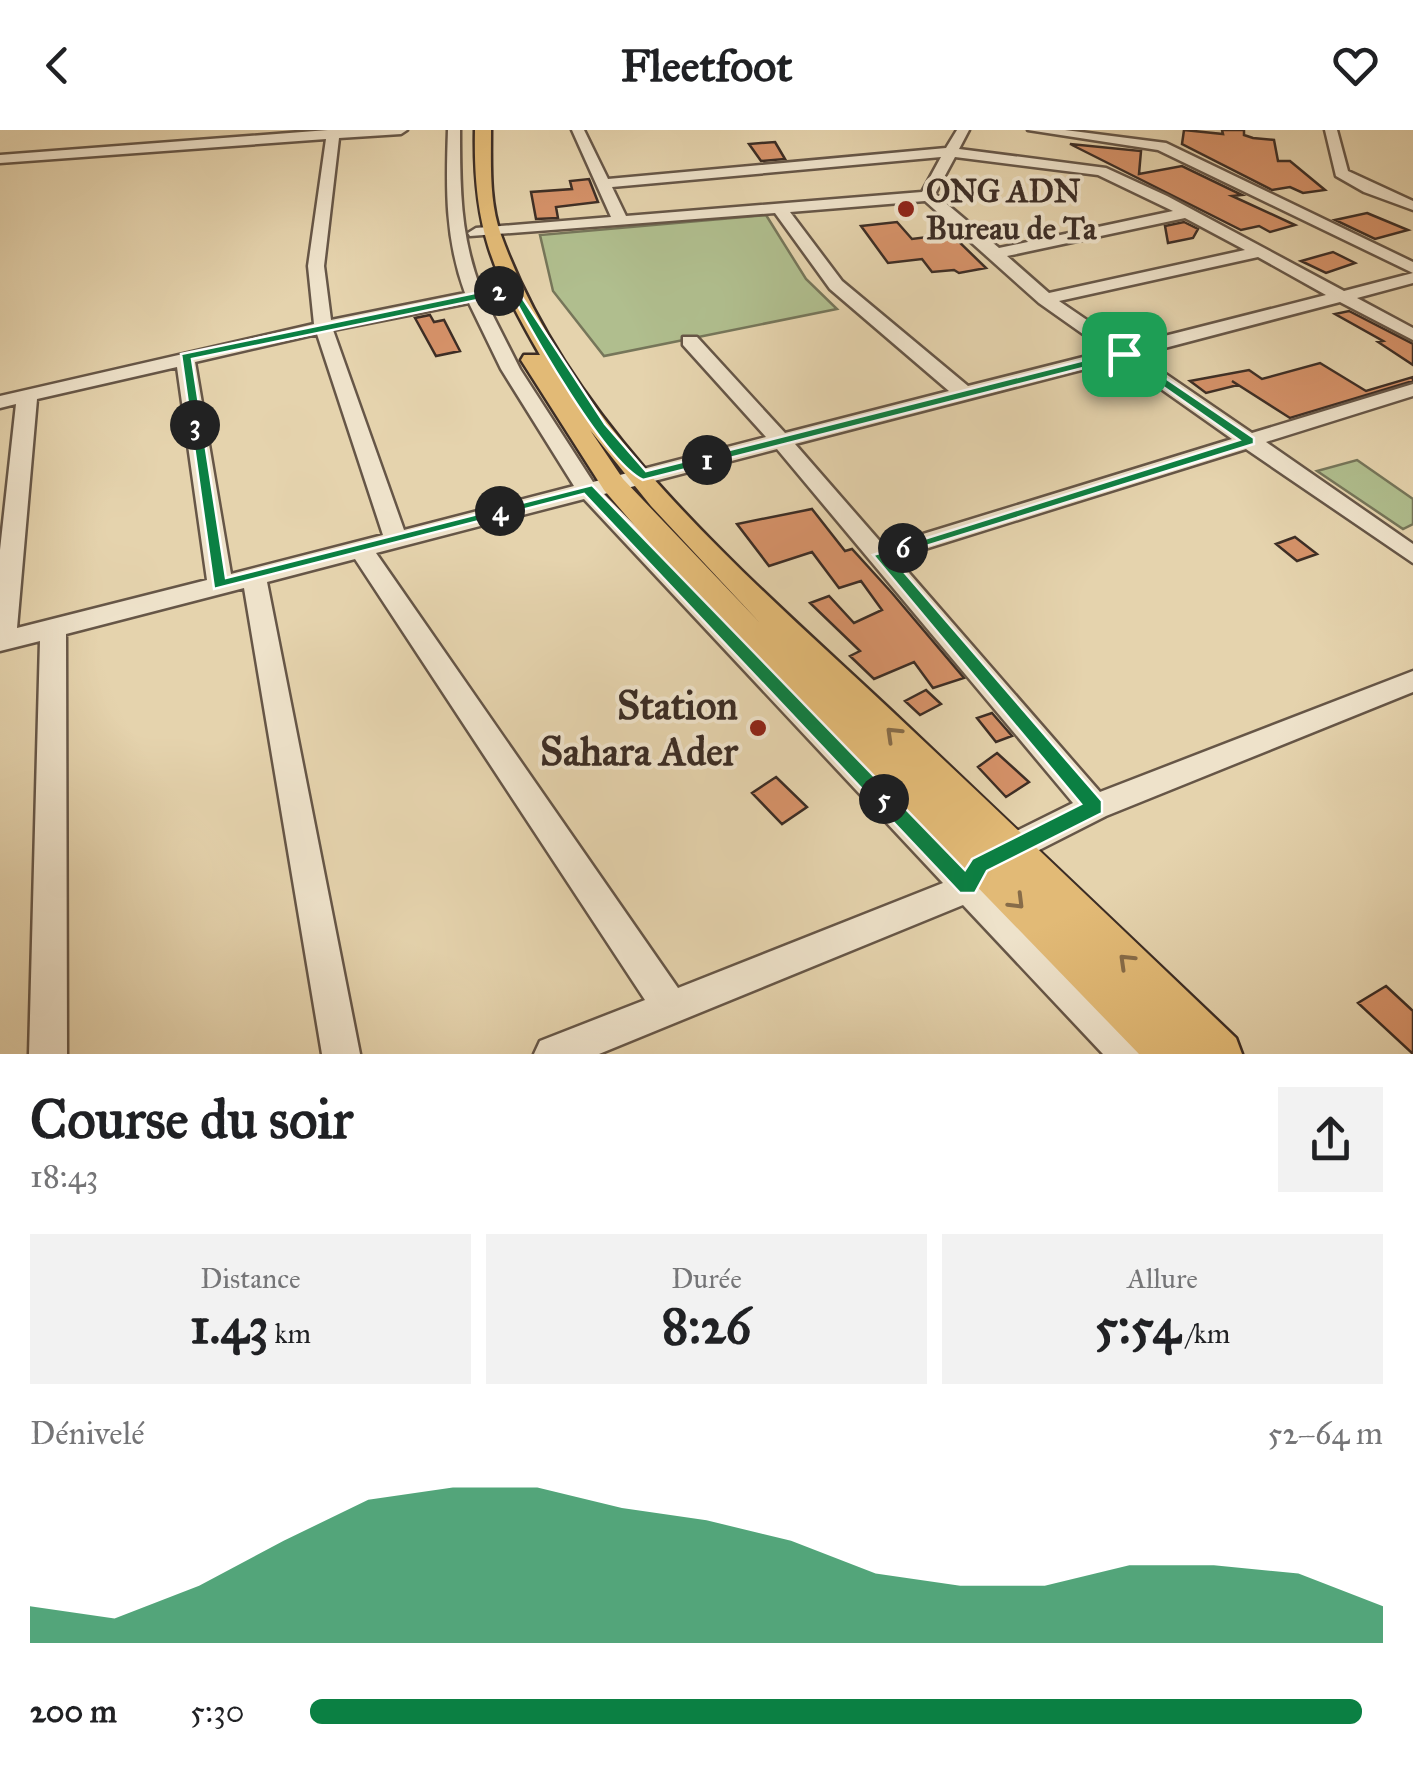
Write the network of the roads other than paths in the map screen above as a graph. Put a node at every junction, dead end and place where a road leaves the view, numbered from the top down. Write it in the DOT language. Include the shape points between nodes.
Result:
graph roads {
  1 [pos="401,130"];
  2 [pos="454,130"];
  3 [pos="470,130"];
  4 [pos="483,130"];
  5 [pos="578,130"];
  6 [pos="962,130"];
  7 [pos="1038,130"];
  8 [pos="1331,130"];
  9 [pos="334,132"];
  10 [pos="1162,138"];
  11 [pos="62,142"];
  12 [pos="951,152"];
  13 [pos="51,155"];
  14 [pos="0,159"];
  15 [pos="603,184"];
  16 [pos="927,196"];
  17 [pos="1413,206"];
  18 [pos="780,209"];
  19 [pos="1186,213"];
  20 [pos="621,222"];
  21 [pos="483,233"];
  22 [pos="1260,252"];
  23 [pos="994,254"];
  24 [pos="1413,268"];
  25 [pos="1413,278"];
  26 [pos="495,292"];
  27 [pos="1340,296"];
  28 [pos="1045,299"];
  29 [pos="323,326"];
  30 [pos="1413,335"];
  31 [pos="690,341"];
  32 [pos="1124,354"];
  33 [pos="185,357"];
  34 [pos="1413,390"];
  35 [pos="965,394"];
  36 [pos="27,395"];
  37 [pos="0,402"];
  38 [pos="1249,441"];
  39 [pos="782,442"];
  40 [pos="615,483"];
  41 [pos="396,538"];
  42 [pos="1408,545"];
  43 [pos="360,548"];
  44 [pos="880,555"];
  45 [pos="254,576"];
  46 [pos="220,585"];
  47 [pos="53,628"];
  48 [pos="1,642"];
  49 [pos="1413,681"];
  50 [pos="1095,807"];
  51 [pos="1011,849"];
  52 [pos="973,876"];
  53 [pos="670,1007"];
  54 [pos="1156,1038"];
  55 [pos="48,1054"];
  56 [pos="340,1054"];
  57 [pos="553,1054"];
  58 [pos="1220,1054"];
  1 -- 9 [label="street"];
  2 -- 26 [label="street" via="456,235"];
  3 -- 21 [label="main road" via="468,180"];
  4 -- 21 [label="main road"];
  5 -- 15 [label="street"];
  6 -- 12 [label="street"];
  7 -- 10 [label="street"];
  8 -- 17 [label="street" via="1341,173"];
  9 -- 13 [label="street"];
  9 -- 29 [label="street" via="316,266"];
  10 -- 24 [label="street"];
  11 -- 13 [label="street"];
  12 -- 15 [label="street"];
  12 -- 16 [label="street"];
  12 -- 19 [label="street" via="1101,171"];
  13 -- 14 [label="street"];
  15 -- 20 [label="street"];
  16 -- 18 [label="street"];
  16 -- 23 [label="street"];
  18 -- 20 [label="street"];
  18 -- 35 [label="street" via="836,284"];
  19 -- 22 [label="street"];
  19 -- 23 [label="street"];
  20 -- 21 [label="street"];
  21 -- 26 [label="main road"];
  22 -- 27 [label="street"];
  22 -- 28 [label="street"];
  23 -- 28 [label="street"];
  25 -- 27 [label="street"];
  26 -- 29 [label="street"];
  26 -- 40 [label="main road" via="533,343 577,434"];
  26 -- 40 [label="street" via="536,411"];
  27 -- 30 [label="street"];
  27 -- 32 [label="street"];
  28 -- 32 [label="street"];
  29 -- 33 [label="street"];
  29 -- 41 [label="street"];
  31 -- 39 [label="street"];
  32 -- 35 [label="street"];
  32 -- 38 [label="street"];
  33 -- 36 [label="street"];
  33 -- 46 [label="street"];
  34 -- 38 [label="street"];
  35 -- 39 [label="street"];
  36 -- 37 [label="street"];
  36 -- 48 [label="street"];
  38 -- 42 [label="street"];
  38 -- 44 [label="street"];
  39 -- 40 [label="street"];
  39 -- 44 [label="street"];
  40 -- 41 [label="street"];
  51 -- 40 [label="main road, one-way" via="727,572"];
  40 -- 52 [label="main road"];
  41 -- 43 [label="street"];
  43 -- 45 [label="street"];
  43 -- 53 [label="street"];
  44 -- 50 [label="street"];
  45 -- 46 [label="street"];
  45 -- 56 [label="street"];
  46 -- 47 [label="street"];
  47 -- 48 [label="street"];
  47 -- 55 [label="street"];
  49 -- 50 [label="street"];
  50 -- 51 [label="street"];
  51 -- 52 [label="street"];
  54 -- 51 [label="main road, one-way"];
  52 -- 53 [label="street" via="937,903"];
  52 -- 54 [label="main road"];
  53 -- 57 [label="street"];
  54 -- 58 [label="main road"];
}
